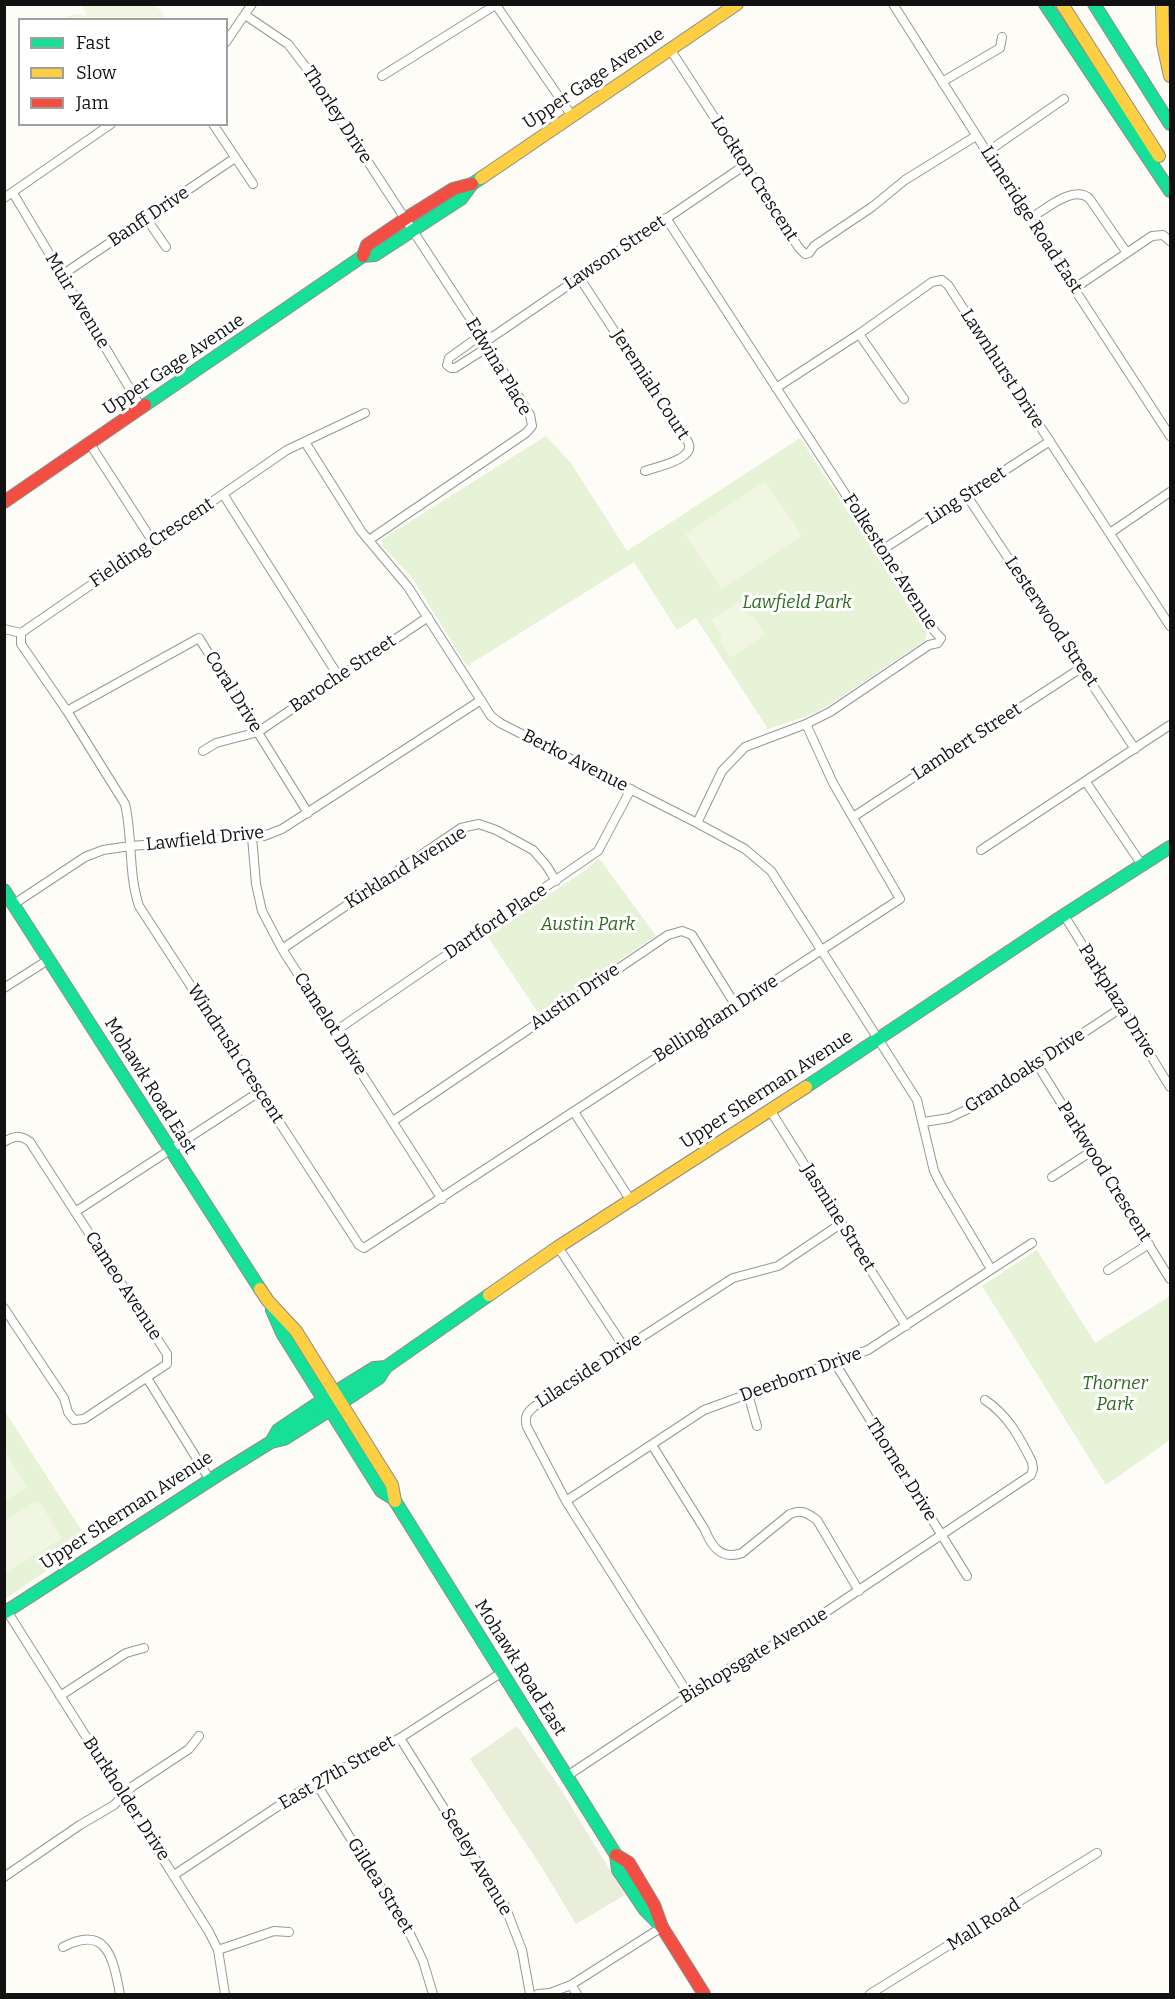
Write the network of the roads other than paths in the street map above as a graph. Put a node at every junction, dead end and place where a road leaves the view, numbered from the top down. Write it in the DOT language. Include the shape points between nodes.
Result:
graph roads {
  1 [pos="252,4"];
  2 [pos="737,4"];
  3 [pos="893,4"];
  4 [pos="1045,4"];
  5 [pos="1062,4"];
  6 [pos="1094,4"];
  7 [pos="1162,4"];
  8 [pos="496,5"];
  9 [pos="246,15"];
  10 [pos="1002,37"];
  11 [pos="228,39"];
  12 [pos="670,49"];
  13 [pos="382,76"];
  14 [pos="1170,76"];
  15 [pos="942,82"];
  16 [pos="1064,99"];
  17 [pos="572,116"];
  18 [pos="1170,124"];
  19 [pos="108,126"];
  20 [pos="214,126"];
  21 [pos="976,136"];
  22 [pos="987,152"];
  23 [pos="235,158"];
  24 [pos="746,165"];
  25 [pos="1170,174"];
  26 [pos="253,184"];
  27 [pos="472,184"];
  28 [pos="1170,191"];
  29 [pos="13,193"];
  30 [pos="4,198"];
  31 [pos="146,218"];
  32 [pos="666,218"];
  33 [pos="405,219"];
  34 [pos="1029,219"];
  35 [pos="413,231"];
  36 [pos="1170,241"];
  37 [pos="166,247"];
  38 [pos="1127,253"];
  39 [pos="363,256"];
  40 [pos="62,275"];
  41 [pos="579,278"];
  42 [pos="1075,288"];
  43 [pos="859,334"];
  44 [pos="485,341"];
  45 [pos="776,388"];
  46 [pos="904,399"];
  47 [pos="142,409"];
  48 [pos="365,412"];
  49 [pos="1170,436"];
  50 [pos="1050,441"];
  51 [pos="305,442"];
  52 [pos="90,444"];
  53 [pos="645,471"];
  54 [pos="1170,492"];
  55 [pos="223,494"];
  56 [pos="967,496"];
  57 [pos="4,502"];
  58 [pos="1110,533"];
  59 [pos="369,540"];
  60 [pos="153,542"];
  61 [pos="882,550"];
  62 [pos="428,617"];
  63 [pos="1170,626"];
  64 [pos="4,629"];
  65 [pos="21,633"];
  66 [pos="1081,668"];
  67 [pos="339,677"];
  68 [pos="481,700"];
  69 [pos="67,711"];
  70 [pos="806,724"];
  71 [pos="1170,725"];
  72 [pos="258,732"];
  73 [pos="1135,749"];
  74 [pos="203,751"];
  75 [pos="1086,782"];
  76 [pos="631,789"];
  77 [pos="308,813"];
  78 [pos="853,817"];
  79 [pos="697,823"];
  80 [pos="252,837"];
  81 [pos="130,846"];
  82 [pos="1170,847"];
  83 [pos="981,850"];
  84 [pos="1142,866"];
  85 [pos="556,881"];
  86 [pos="4,890"];
  87 [pos="14,904"];
  88 [pos="1064,915"];
  89 [pos="282,949"];
  90 [pos="823,949"];
  91 [pos="48,960"];
  92 [pos="4,988"];
  93 [pos="736,1006"];
  94 [pos="1121,1008"];
  95 [pos="334,1032"];
  96 [pos="879,1040"];
  97 [pos="1037,1064"];
  98 [pos="1170,1087"];
  99 [pos="259,1092"];
  100 [pos="770,1110"];
  101 [pos="574,1112"];
  102 [pos="393,1121"];
  103 [pos="924,1122"];
  104 [pos="4,1142"];
  105 [pos="170,1151"];
  106 [pos="1092,1151"];
  107 [pos="1052,1177"];
  108 [pos="442,1199"];
  109 [pos="631,1201"];
  110 [pos="75,1212"];
  111 [pos="842,1223"];
  112 [pos="1032,1243"];
  113 [pos="1149,1244"];
  114 [pos="558,1247"];
  115 [pos="367,1248"];
  116 [pos="992,1269"];
  117 [pos="1108,1270"];
  118 [pos="1170,1279"];
  119 [pos="268,1301"];
  120 [pos="4,1308"];
  121 [pos="906,1326"];
  122 [pos="624,1347"];
  123 [pos="835,1363"];
  124 [pos="147,1378"];
  125 [pos="748,1395"];
  126 [pos="338,1398"];
  127 [pos="985,1400"];
  128 [pos="327,1405"];
  129 [pos="757,1426"];
  130 [pos="652,1445"];
  131 [pos="210,1480"];
  132 [pos="394,1499"];
  133 [pos="566,1501"];
  134 [pos="942,1536"];
  135 [pos="967,1576"];
  136 [pos="859,1591"];
  137 [pos="6,1612"];
  138 [pos="144,1648"];
  139 [pos="501,1673"];
  140 [pos="689,1695"];
  141 [pos="60,1696"];
  142 [pos="199,1736"];
  143 [pos="400,1738"];
  144 [pos="567,1776"];
  145 [pos="316,1783"];
  146 [pos="123,1796"];
  147 [pos="1097,1854"];
  148 [pos="174,1875"];
  149 [pos="4,1877"];
  150 [pos="662,1927"];
  151 [pos="290,1932"];
  152 [pos="63,1947"];
  153 [pos="218,1950"];
  154 [pos="571,1985"];
  155 [pos="120,1995"];
  156 [pos="225,1995"];
  157 [pos="433,1995"];
  158 [pos="530,1995"];
  159 [pos="538,1995"];
  160 [pos="577,1995"];
  161 [pos="704,1995"];
  162 [pos="870,1995"];
  1 -- 9 [label="street"];
  2 -- 12 [label="main road, Upper Gage Avenue"];
  3 -- 15 [label="street, Limeridge Road East"];
  4 -- 28 [label="main road"];
  5 -- 25 [label="main road"];
  6 -- 18 [label="main road"];
  7 -- 14 [label="main road" via="1163,44"];
  8 -- 13 [label="street"];
  8 -- 17 [label="street"];
  9 -- 11 [label="street"];
  9 -- 33 [label="street, Thorley Drive" via="288,44"];
  10 -- 15 [label="street" via="1000,48"];
  12 -- 17 [label="main road, Upper Gage Avenue"];
  12 -- 24 [label="street, Lockton Crescent"];
  15 -- 21 [label="street, Limeridge Road East"];
  16 -- 22 [label="street"];
  17 -- 27 [label="main road, Upper Gage Avenue"];
  19 -- 29 [label="street"];
  20 -- 23 [label="street"];
  21 -- 22 [label="street, Limeridge Road East"];
  21 -- 24 [label="street, Lockton Crescent" via="905,180 805,254"];
  22 -- 34 [label="street, Limeridge Road East"];
  23 -- 26 [label="street"];
  23 -- 31 [label="street, Banff Drive"];
  24 -- 32 [label="street, Lawson Street"];
  27 -- 33 [label="main road, Upper Gage Avenue" via="453,189"];
  27 -- 35 [label="main road, Upper Gage Avenue" via="461,199"];
  29 -- 30 [label="street"];
  29 -- 40 [label="street, Muir Avenue"];
  31 -- 37 [label="street"];
  31 -- 40 [label="street, Banff Drive"];
  32 -- 41 [label="street, Lawson Street"];
  32 -- 45 [label="street, Folkestone Avenue"];
  33 -- 35 [label="street, Thorley Drive"];
  33 -- 39 [label="main road, Upper Gage Avenue" via="367,245"];
  34 -- 38 [label="street" via="1068,195 1081,194 1089,198"];
  34 -- 42 [label="street, Limeridge Road East"];
  35 -- 39 [label="main road, Upper Gage Avenue" via="375,255"];
  35 -- 44 [label="street, Edwina Place"];
  36 -- 38 [label="street" via="1163,235 1154,235"];
  38 -- 42 [label="street"];
  39 -- 47 [label="main road, Upper Gage Avenue"];
  40 -- 47 [label="street, Muir Avenue"];
  41 -- 44 [label="street, Lawson Street"];
  41 -- 53 [label="street, Jeremiah Court" via="689,443 685,457"];
  42 -- 49 [label="street, Limeridge Road East"];
  43 -- 45 [label="street, Lawnhurst Drive"];
  43 -- 46 [label="street"];
  43 -- 50 [label="street, Lawnhurst Drive" via="932,282 942,280"];
  44 -- 59 [label="street, Edwina Place" via="531,416 532,426"];
  45 -- 61 [label="street, Folkestone Avenue"];
  47 -- 52 [label="main road, Upper Gage Avenue"];
  48 -- 51 [label="street"];
  50 -- 56 [label="street, Ling Street"];
  50 -- 58 [label="street, Lawnhurst Drive"];
  51 -- 55 [label="street"];
  51 -- 59 [label="street, Berko Avenue"];
  52 -- 57 [label="main road, Upper Gage Avenue"];
  52 -- 60 [label="street"];
  54 -- 58 [label="street"];
  55 -- 60 [label="street, Fielding Crescent"];
  55 -- 67 [label="street, Fielding Crescent"];
  56 -- 61 [label="street, Ling Street"];
  56 -- 66 [label="street, Lesterwood Street"];
  58 -- 63 [label="street, Lawnhurst Drive"];
  59 -- 62 [label="street, Berko Avenue" via="405,582"];
  60 -- 65 [label="street, Fielding Crescent"];
  61 -- 70 [label="street, Folkestone Avenue" via="941,638"];
  62 -- 67 [label="street, Baroche Street"];
  62 -- 68 [label="street, Berko Avenue"];
  64 -- 65 [label="street"];
  65 -- 69 [label="street" via="21,644"];
  66 -- 73 [label="street, Lesterwood Street"];
  66 -- 78 [label="street, Lambert Street"];
  67 -- 72 [label="street, Baroche Street"];
  68 -- 76 [label="street, Berko Avenue" via="490,716 500,723"];
  68 -- 77 [label="street, Lawfield Drive"];
  69 -- 72 [label="street, Coral Drive" via="199,638"];
  69 -- 81 [label="street" via="125,804"];
  70 -- 78 [label="street, Bellingham Drive"];
  70 -- 79 [label="street, Folkestone Avenue" via="745,747 722,771"];
  71 -- 73 [label="street"];
  72 -- 74 [label="street, Baroche Street" via="216,743"];
  72 -- 77 [label="street, Coral Drive"];
  73 -- 75 [label="street"];
  75 -- 83 [label="street"];
  75 -- 84 [label="street"];
  76 -- 79 [label="street, Berko Avenue"];
  76 -- 85 [label="street, Dartford Place" via="598,851"];
  77 -- 80 [label="street, Lawfield Drive" via="282,829"];
  78 -- 90 [label="street, Bellingham Drive" via="900,899"];
  79 -- 90 [label="street, Berko Avenue" via="745,849 771,871"];
  80 -- 81 [label="street, Lawfield Drive"];
  80 -- 89 [label="street, Camelot Drive" via="255,884 262,911"];
  81 -- 87 [label="street, Lawfield Drive" via="85,856"];
  81 -- 99 [label="street, Windrush Crescent" via="133,887 139,906"];
  82 -- 84 [label="main road, Upper Sherman Avenue"];
  84 -- 88 [label="main road, Upper Sherman Avenue"];
  85 -- 89 [label="street, Kirkland Avenue" via="533,850 479,824 461,828"];
  85 -- 95 [label="street, Dartford Place"];
  86 -- 87 [label="main road, Mohawk Road East"];
  87 -- 91 [label="main road, Mohawk Road East"];
  88 -- 94 [label="street, Parkplaza Drive"];
  88 -- 96 [label="main road, Upper Sherman Avenue"];
  89 -- 95 [label="street, Camelot Drive"];
  90 -- 93 [label="street, Bellingham Drive"];
  90 -- 96 [label="street, Berko Avenue"];
  91 -- 92 [label="street"];
  91 -- 105 [label="main road, Mohawk Road East"];
  93 -- 101 [label="street, Bellingham Drive"];
  93 -- 102 [label="street, Austin Drive" via="692,935 682,931 668,935"];
  94 -- 97 [label="street, Grandoaks Drive"];
  94 -- 98 [label="street, Parkplaza Drive"];
  95 -- 102 [label="street, Camelot Drive"];
  96 -- 100 [label="main road, Upper Sherman Avenue"];
  96 -- 103 [label="street, Berko Avenue" via="917,1100"];
  97 -- 103 [label="street, Grandoaks Drive" via="968,1109 949,1118"];
  97 -- 106 [label="street, Parkwood Crescent"];
  99 -- 105 [label="street"];
  99 -- 115 [label="street, Windrush Crescent" via="359,1245"];
  100 -- 109 [label="main road, Upper Sherman Avenue"];
  100 -- 111 [label="street, Jasmine Street"];
  101 -- 108 [label="street, Bellingham Drive"];
  101 -- 109 [label="street"];
  102 -- 108 [label="street, Camelot Drive"];
  103 -- 116 [label="street, Berko Avenue" via="934,1171"];
  104 -- 110 [label="street, Cameo Avenue" via="15,1136 30,1143"];
  105 -- 110 [label="street"];
  105 -- 119 [label="main road, Mohawk Road East"];
  106 -- 107 [label="street"];
  106 -- 113 [label="street, Parkwood Crescent"];
  108 -- 115 [label="street, Bellingham Drive"];
  109 -- 114 [label="main road, Upper Sherman Avenue"];
  110 -- 124 [label="street, Cameo Avenue" via="167,1354 167,1364"];
  111 -- 121 [label="street, Jasmine Street"];
  111 -- 122 [label="street, Lilacside Drive" via="778,1266 733,1278"];
  112 -- 116 [label="street, Deerborn Drive"];
  113 -- 117 [label="street"];
  113 -- 118 [label="street, Parkwood Crescent"];
  114 -- 122 [label="street"];
  114 -- 126 [label="main road, Upper Sherman Avenue" via="386,1367 380,1378"];
  116 -- 121 [label="street, Deerborn Drive"];
  119 -- 126 [label="main road, Mohawk Road East" via="296,1331"];
  119 -- 128 [label="main road, Mohawk Road East" via="282,1333"];
  120 -- 124 [label="street" via="64,1398 74,1420 84,1419"];
  121 -- 123 [label="street, Deerborn Drive" via="868,1350"];
  122 -- 133 [label="street, Lilacside Drive" via="535,1406 525,1420"];
  123 -- 125 [label="street, Deerborn Drive"];
  123 -- 134 [label="street, Thorner Drive"];
  124 -- 131 [label="street"];
  125 -- 129 [label="street"];
  125 -- 130 [label="street, Deerborn Drive" via="704,1410"];
  126 -- 128 [label="main road, Upper Sherman Avenue"];
  126 -- 132 [label="main road, Mohawk Road East" via="392,1485"];
  127 -- 134 [label="street, Bishopsgate Avenue" via="1007,1418 1033,1469 1025,1481"];
  128 -- 131 [label="main road, Upper Sherman Avenue" via="284,1439 271,1442"];
  128 -- 132 [label="main road, Mohawk Road East" via="381,1491"];
  130 -- 133 [label="street, Deerborn Drive"];
  130 -- 136 [label="street" via="717,1551 724,1555 742,1552 798,1511 817,1520"];
  131 -- 137 [label="main road, Upper Sherman Avenue"];
  132 -- 139 [label="main road, Mohawk Road East"];
  133 -- 140 [label="street, Lilacside Drive"];
  134 -- 135 [label="street, Thorner Drive"];
  134 -- 136 [label="street, Bishopsgate Avenue"];
  136 -- 140 [label="street, Bishopsgate Avenue"];
  137 -- 141 [label="street, Burkholder Drive"];
  138 -- 141 [label="street" via="126,1653"];
  139 -- 143 [label="street, East 27th Street"];
  139 -- 144 [label="main road, Mohawk Road East"];
  140 -- 144 [label="street, Bishopsgate Avenue"];
  141 -- 146 [label="street, Burkholder Drive"];
  142 -- 146 [label="street" via="189,1749"];
  143 -- 145 [label="street, East 27th Street"];
  143 -- 158 [label="street, Seeley Avenue" via="505,1906 522,1950"];
  144 -- 150 [label="main road, Mohawk Road East" via="616,1855 618,1870 645,1910"];
  145 -- 148 [label="street, East 27th Street"];
  145 -- 157 [label="street, Gildea Street" via="409,1932"];
  146 -- 148 [label="street, Burkholder Drive"];
  146 -- 149 [label="street"];
  147 -- 162 [label="street, Mall Road"];
  148 -- 153 [label="street, Burkholder Drive"];
  150 -- 154 [label="street"];
  150 -- 161 [label="main road, Mohawk Road East"];
  151 -- 153 [label="street" via="274,1931"];
  152 -- 155 [label="street" via="77,1940 92,1939 105,1946"];
  153 -- 156 [label="street, Burkholder Drive"];
  154 -- 159 [label="street"];
  154 -- 160 [label="street"];
}
